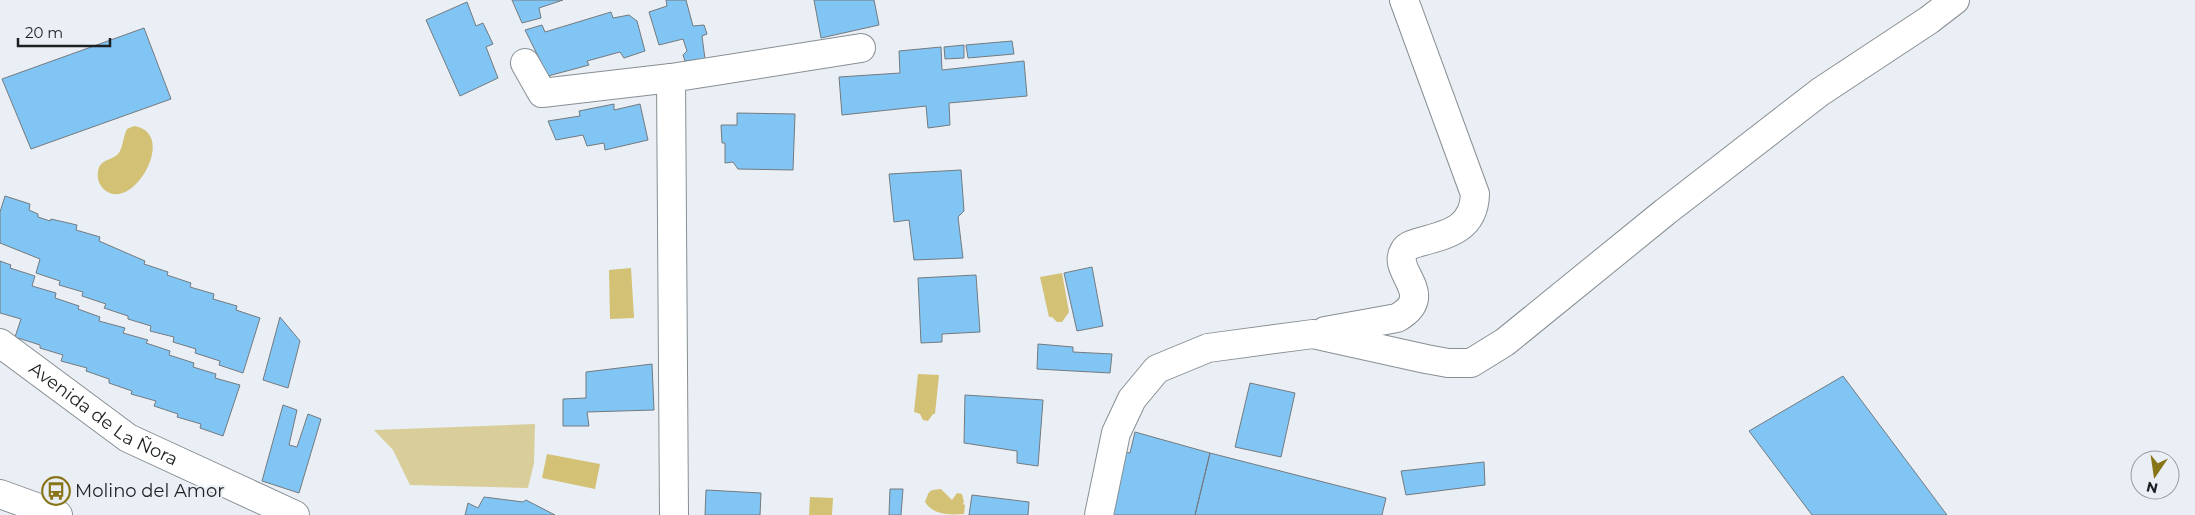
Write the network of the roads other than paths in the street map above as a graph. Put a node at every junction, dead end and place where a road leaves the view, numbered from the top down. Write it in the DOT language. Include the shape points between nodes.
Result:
graph roads {
  1 [pos="1404,0"];
  2 [pos="1955,0"];
  3 [pos="860,48"];
  4 [pos="525,63"];
  5 [pos="671,78"];
  6 [pos="1407,312"];
  7 [pos="1313,334"];
  8 [pos="0,343"];
  9 [pos="1426,359"];
  10 [pos="0,494"];
  11 [pos="58,515"];
  12 [pos="295,515"];
  13 [pos="674,515"];
  14 [pos="1099,515"];
  1 -- 6 [label="street" via="1475,194 1468,222 1434,239 1410,245 1404,251 1402,258 1414,299"];
  2 -- 9 [label="street" via="1820,92 1490,353 1471,363"];
  3 -- 5 [label="street"];
  4 -- 5 [label="street" via="542,93"];
  5 -- 13 [label="street"];
  6 -- 7 [label="street" via="1397,318"];
  6 -- 9 [label="street" via="1401,337 1412,351"];
  7 -- 9 [label="street"];
  7 -- 14 [label="street" via="1208,348 1157,369 1132,399 1116,433"];
  8 -- 12 [label="street, Avenida de La Ñora" via="128,438"];
  10 -- 11 [label="street"];
}
